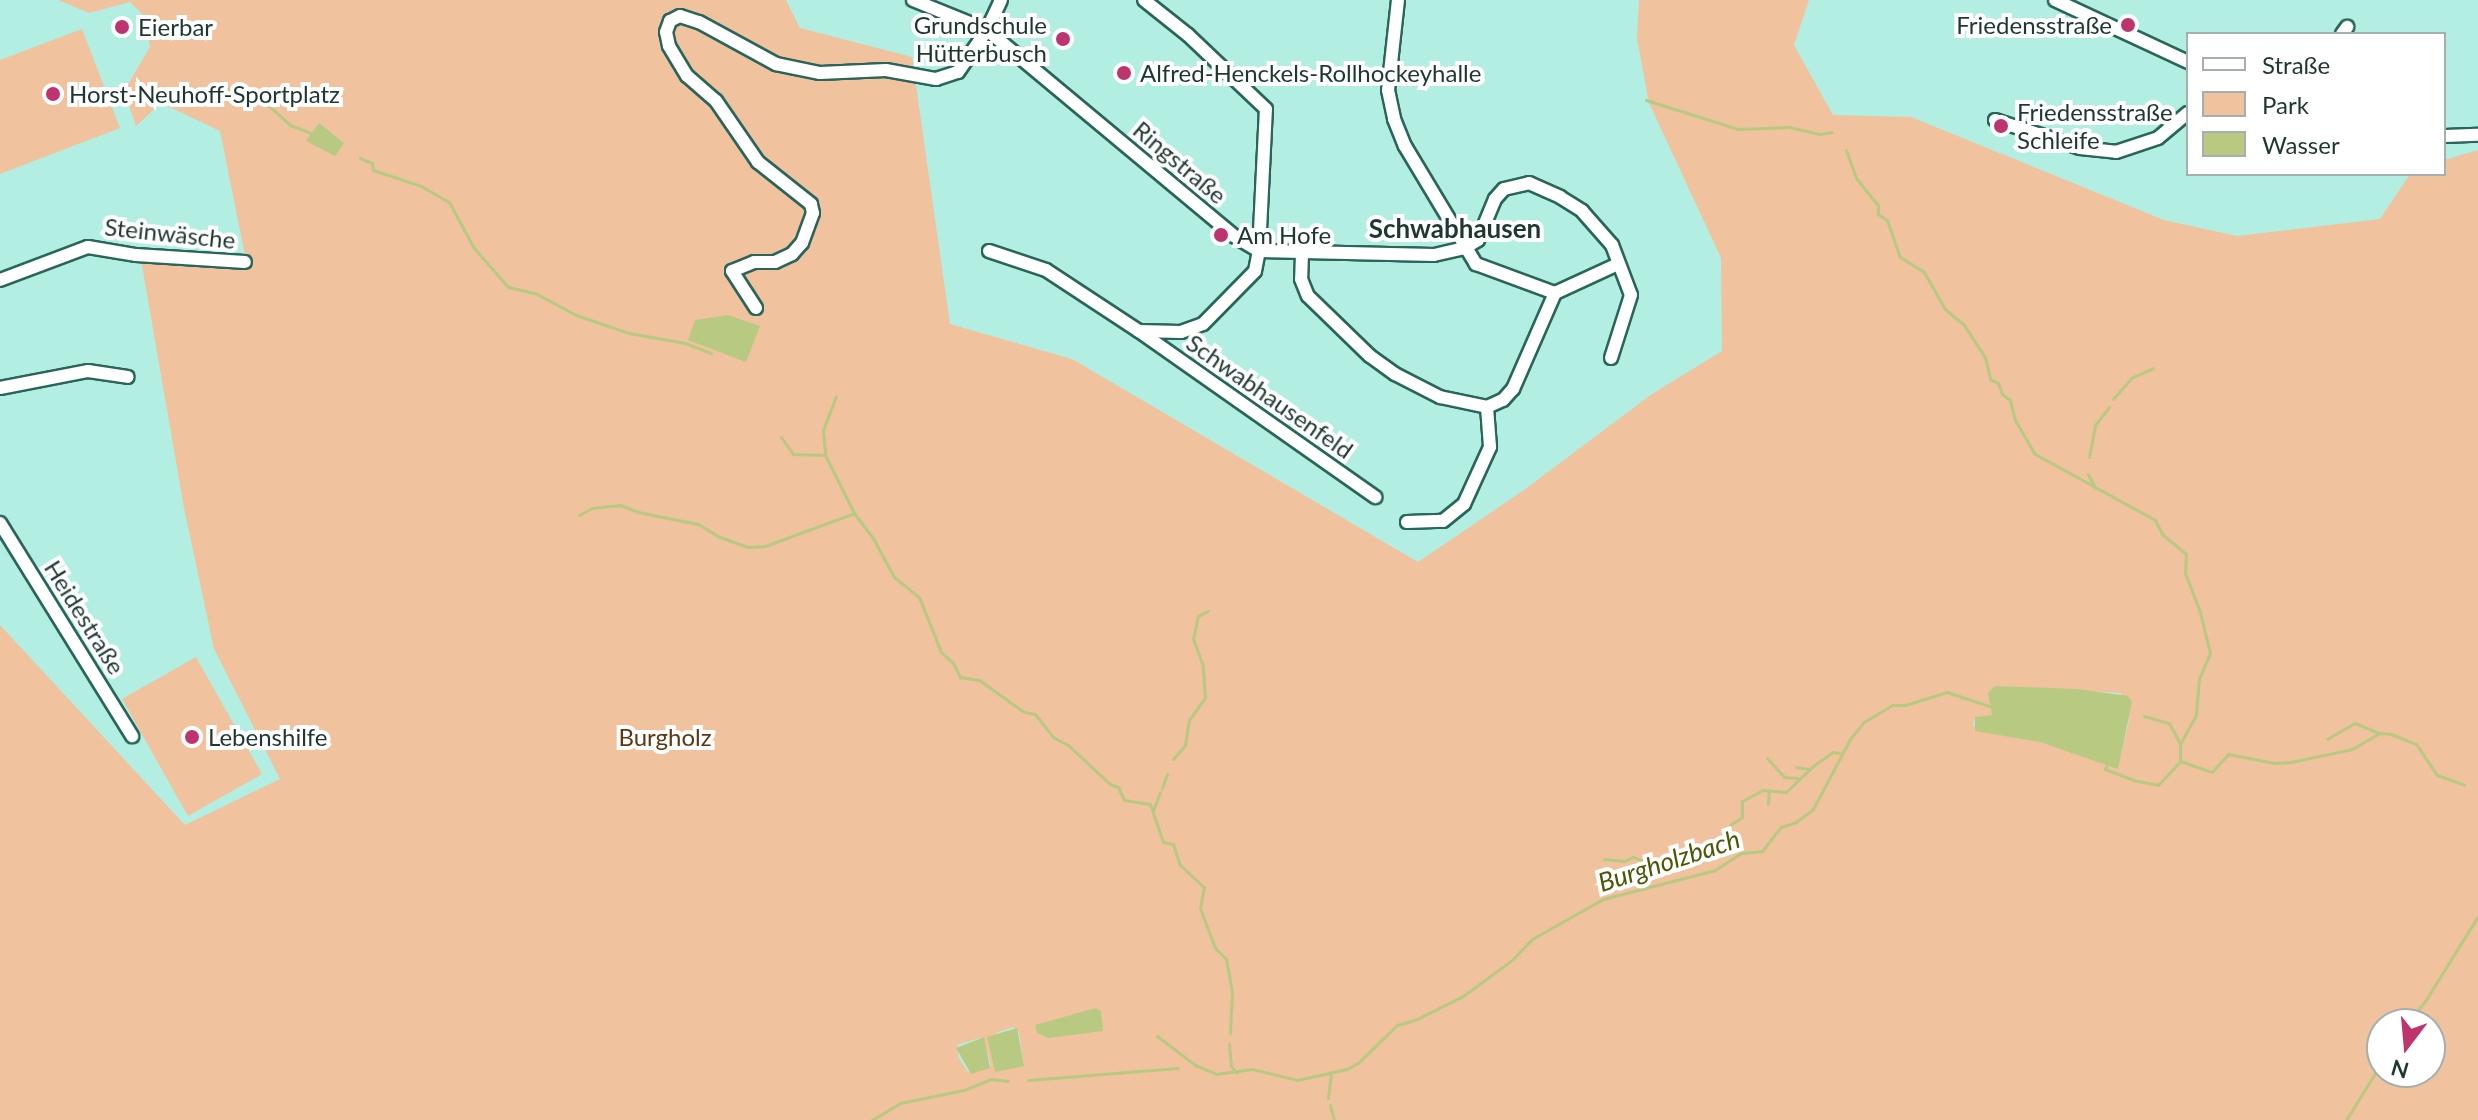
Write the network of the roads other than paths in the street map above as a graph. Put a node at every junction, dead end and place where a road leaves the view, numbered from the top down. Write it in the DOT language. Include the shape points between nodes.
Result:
graph roads {
  1 [pos="913,0"];
  2 [pos="1001,0"];
  3 [pos="1144,0"];
  4 [pos="1398,0"];
  5 [pos="2055,0"];
  6 [pos="987,30"];
  7 [pos="2186,61"];
  8 [pos="2186,115"];
  9 [pos="1995,120"];
  10 [pos="2478,135"];
  11 [pos="2446,136"];
  12 [pos="1465,248"];
  13 [pos="989,251"];
  14 [pos="1259,251"];
  15 [pos="1302,254"];
  16 [pos="245,262"];
  17 [pos="1618,264"];
  18 [pos="0,280"];
  19 [pos="1555,293"];
  20 [pos="756,308"];
  21 [pos="1139,331"];
  22 [pos="1611,358"];
  23 [pos="128,377"];
  24 [pos="0,388"];
  25 [pos="1487,407"];
  26 [pos="1375,497"];
  27 [pos="1407,522"];
  28 [pos="0,523"];
  29 [pos="132,736"];
  1 -- 6 [label="street, Ringstraße"];
  2 -- 6 [label="street"];
  3 -- 14 [label="street" via="1266,109"];
  4 -- 12 [label="street" via="1388,90 1394,119"];
  5 -- 7 [label="street"];
  6 -- 14 [label="street, Ringstraße" via="1234,236"];
  6 -- 20 [label="street" via="958,72 936,79 886,70 820,73 776,64 699,22 680,16 670,21 669,46 687,76 716,101 758,162 811,204 802,243 792,254 732,271"];
  8 -- 9 [label="street" via="2158,138 2116,152 2065,144"];
  10 -- 11 [label="street"];
  12 -- 15 [label="street, Ringstraße" via="1411,257"];
  12 -- 17 [label="street" via="1478,240 1500,192 1529,183 1582,211 1612,245"];
  12 -- 19 [label="street" via="1484,268"];
  13 -- 21 [label="street, Schwabhausenfeld" via="1046,270"];
  14 -- 15 [label="street, Ringstraße"];
  14 -- 21 [label="street, Schwabhausenfeld" via="1255,271 1203,324 1181,332"];
  15 -- 25 [label="street" via="1301,279 1308,296 1370,356 1440,397"];
  16 -- 18 [label="street, Steinwäsche" via="88,247"];
  17 -- 19 [label="street"];
  17 -- 22 [label="street" via="1631,301"];
  19 -- 25 [label="street" via="1513,389"];
  21 -- 26 [label="street, Schwabhausenfeld"];
  23 -- 24 [label="street" via="88,371"];
  25 -- 27 [label="street" via="1490,447 1464,504 1443,521"];
  28 -- 29 [label="street, Heidestraße"];
}
